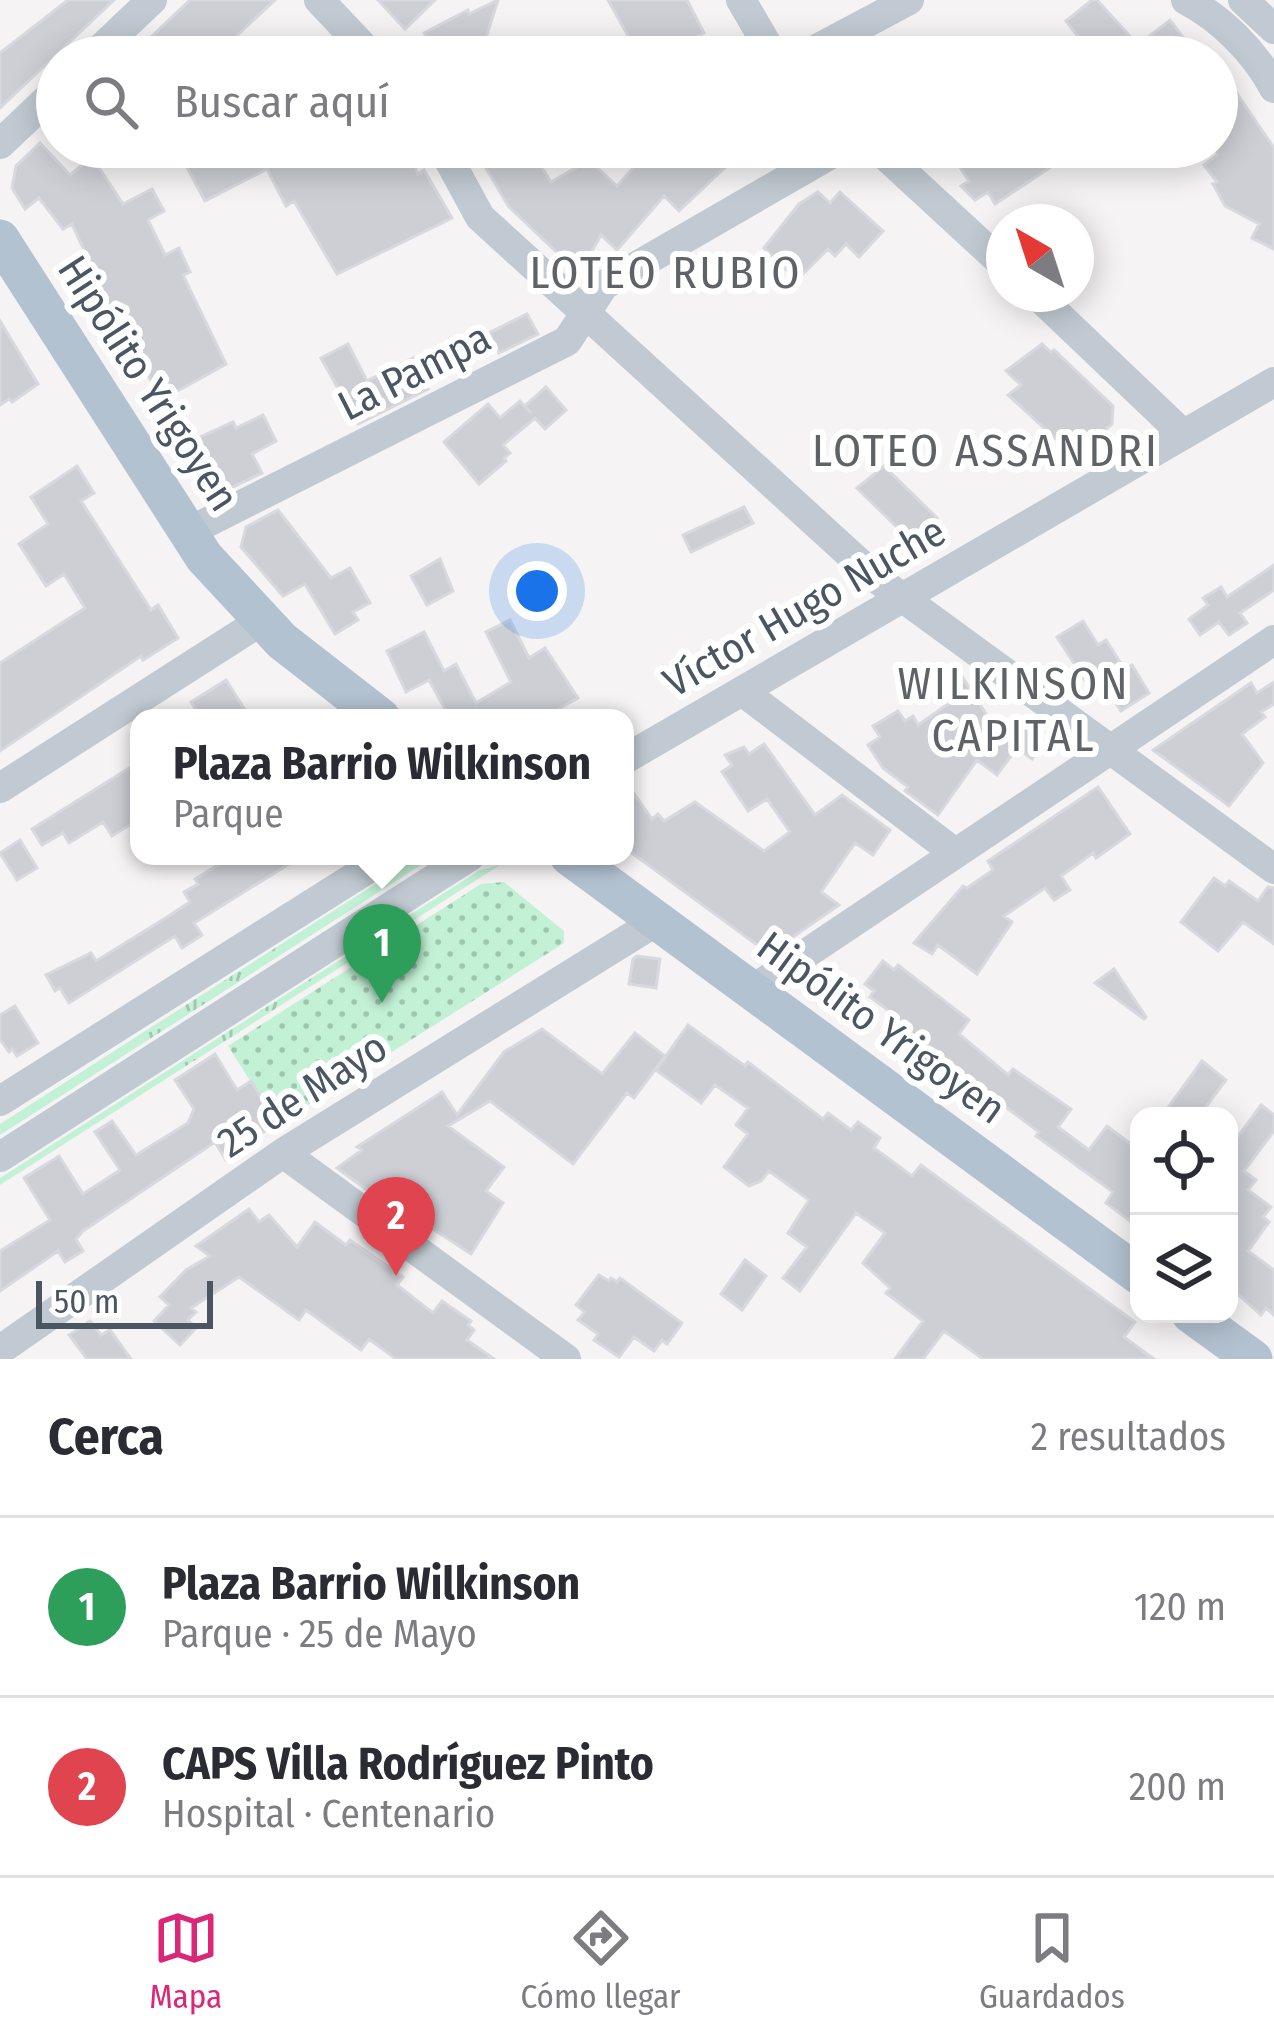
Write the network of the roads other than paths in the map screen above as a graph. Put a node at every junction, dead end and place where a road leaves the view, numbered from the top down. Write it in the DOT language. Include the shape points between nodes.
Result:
graph roads {
  1 [pos="152,0"];
  2 [pos="319,0"];
  3 [pos="741,0"];
  4 [pos="909,0"];
  5 [pos="1186,0"];
  6 [pos="1243,0"];
  7 [pos="1274,29"];
  8 [pos="114,36"];
  9 [pos="353,36"];
  10 [pos="762,36"];
  11 [pos="841,36"];
  12 [pos="1233,36"];
  13 [pos="1238,42"];
  14 [pos="1274,88"];
  15 [pos="36,110"];
  16 [pos="0,144"];
  17 [pos="453,168"];
  18 [pos="806,168"];
  19 [pos="899,168"];
  20 [pos="0,239"];
  21 [pos="986,248"];
  22 [pos="12,283"];
  23 [pos="1055,312"];
  24 [pos="585,313"];
  25 [pos="1274,382"];
  26 [pos="1184,434"];
  27 [pos="186,532"];
  28 [pos="904,597"];
  29 [pos="261,621"];
  30 [pos="1274,640"];
  31 [pos="742,691"];
  32 [pos="369,709"];
  33 [pos="1112,748"];
  34 [pos="634,754"];
  35 [pos="0,788"];
  36 [pos="956,854"];
  37 [pos="374,865"];
  38 [pos="456,865"];
  39 [pos="581,865"];
  40 [pos="1274,869"];
  41 [pos="657,921"];
  42 [pos="752,990"];
  43 [pos="0,1101"];
  44 [pos="283,1153"];
  45 [pos="0,1157"];
  46 [pos="1130,1268"];
  47 [pos="1204,1323"];
  48 [pos="0,1350"];
  49 [pos="566,1359"];
  50 [pos="1253,1359"];
  1 -- 8 [label="street"];
  2 -- 9 [label="street"];
  3 -- 10 [label="street"];
  4 -- 11 [label="street"];
  5 -- 12 [label="street"];
  6 -- 7 [label="street"];
  13 -- 14 [label="street"];
  15 -- 16 [label="street"];
  17 -- 24 [label="street" via="480,217"];
  18 -- 24 [label="street, La Pampa" via="604,284"];
  19 -- 21 [label="street"];
  20 -- 22 [label="main road, Hipólito Yrigoyen"];
  22 -- 27 [label="main road, Hipólito Yrigoyen"];
  23 -- 26 [label="street"];
  24 -- 27 [label="street, La Pampa" via="567,341"];
  24 -- 28 [label="street"];
  25 -- 26 [label="street, Víctor Hugo Nuche"];
  26 -- 28 [label="street, Víctor Hugo Nuche"];
  27 -- 29 [label="main road, Hipólito Yrigoyen"];
  28 -- 31 [label="street, Víctor Hugo Nuche"];
  28 -- 33 [label="street"];
  29 -- 32 [label="main road, Hipólito Yrigoyen"];
  29 -- 35 [label="street"];
  30 -- 33 [label="street"];
  31 -- 34 [label="street, Víctor Hugo Nuche"];
  31 -- 36 [label="street"];
  33 -- 36 [label="street"];
  33 -- 40 [label="street"];
  36 -- 42 [label="street"];
  37 -- 43 [label="street"];
  38 -- 45 [label="street"];
  39 -- 41 [label="main road, Hipólito Yrigoyen"];
  41 -- 42 [label="main road, Hipólito Yrigoyen"];
  41 -- 44 [label="street, 25 de Mayo"];
  42 -- 46 [label="main road, Hipólito Yrigoyen"];
  44 -- 48 [label="street, 25 de Mayo"];
  44 -- 49 [label="street"];
  47 -- 50 [label="main road"];
}
